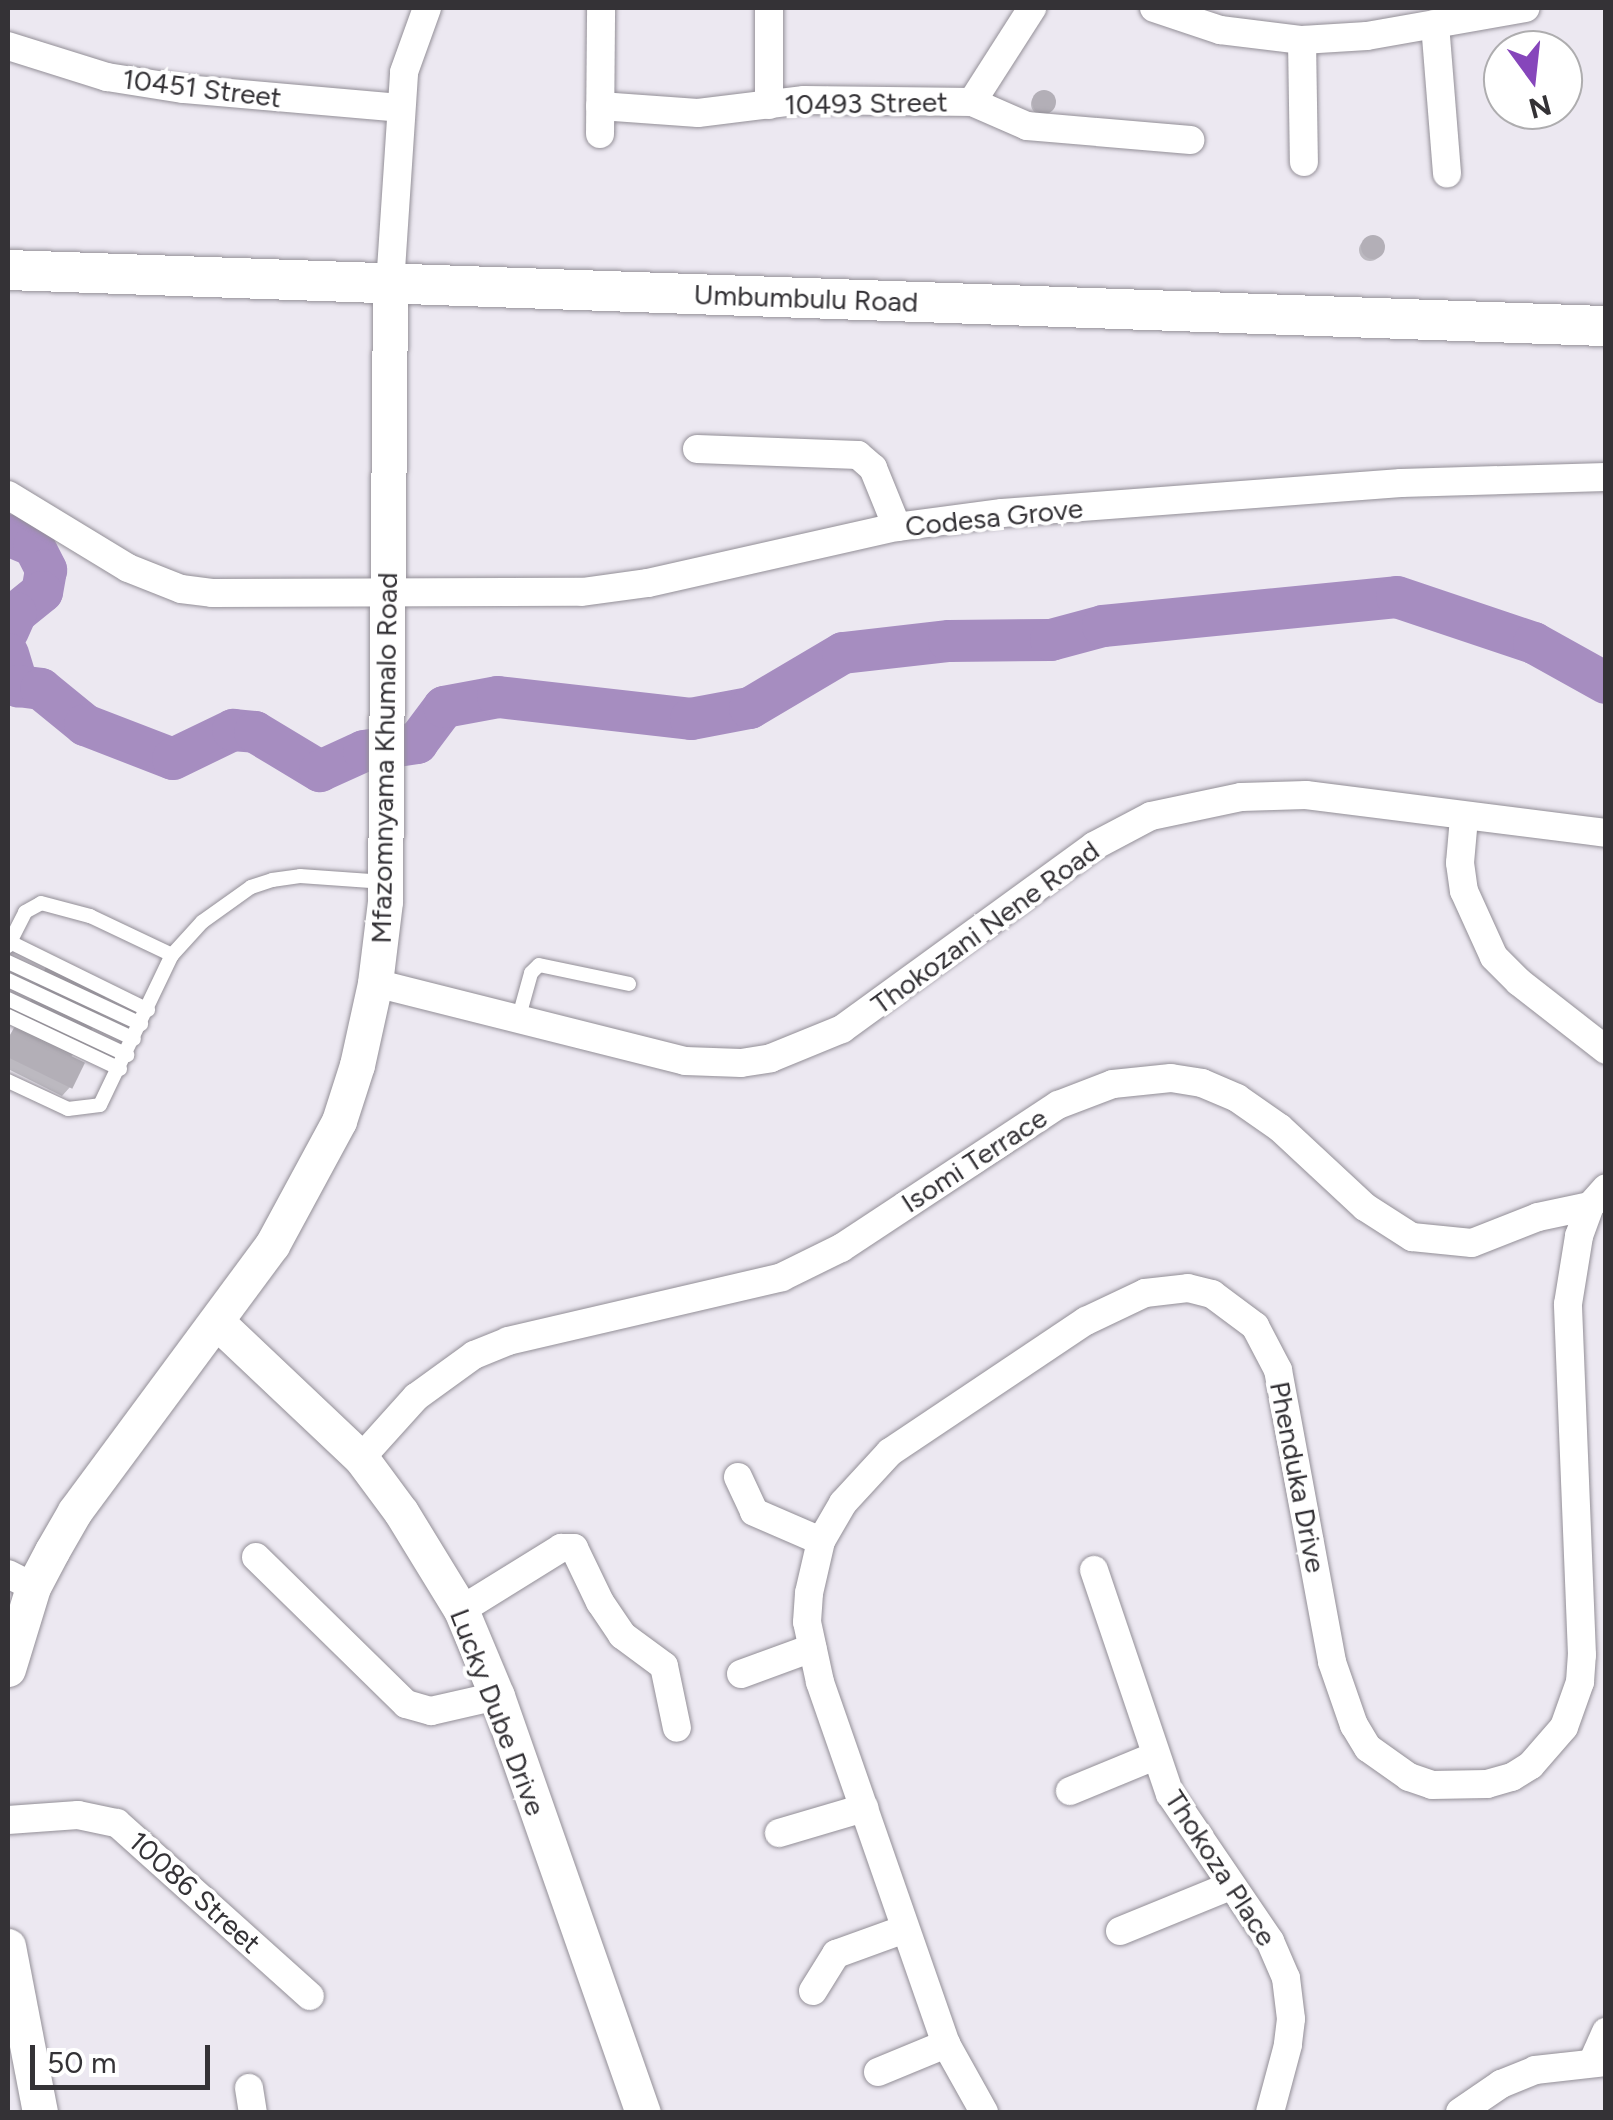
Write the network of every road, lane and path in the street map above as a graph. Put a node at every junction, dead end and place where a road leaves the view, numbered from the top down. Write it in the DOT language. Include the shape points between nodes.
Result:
graph roads {
  1 [pos="427,8"];
  2 [pos="601,8"];
  3 [pos="770,8"];
  4 [pos="1032,8"];
  5 [pos="1154,8"];
  6 [pos="1525,8"];
  7 [pos="1435,24"];
  8 [pos="1302,40"];
  9 [pos="8,46"];
  10 [pos="972,102"];
  11 [pos="769,106"];
  12 [pos="400,108"];
  13 [pos="1190,140"];
  14 [pos="1304,162"];
  15 [pos="1447,174"];
  16 [pos="8,270"];
  17 [pos="390,285"];
  18 [pos="1606,326"];
  19 [pos="697,449"];
  20 [pos="1606,478"];
  21 [pos="8,495"];
  22 [pos="897,528"];
  23 [pos="388,592"];
  24 [pos="1464,818"];
  25 [pos="1606,833"];
  26 [pos="386,882"];
  27 [pos="9,944"];
  28 [pos="172,955"];
  29 [pos="8,962"];
  30 [pos="8,980"];
  31 [pos="375,983"];
  32 [pos="629,984"];
  33 [pos="8,999"];
  34 [pos="8,1016"];
  35 [pos="145,1017"];
  36 [pos="518,1020"];
  37 [pos="134,1039"];
  38 [pos="1606,1050"];
  39 [pos="124,1062"];
  40 [pos="8,1081"];
  41 [pos="1598,1197"];
  42 [pos="218,1323"];
  43 [pos="361,1458"];
  44 [pos="738,1477"];
  45 [pos="820,1541"];
  46 [pos="256,1557"];
  47 [pos="1094,1570"];
  48 [pos="20,1581"];
  49 [pos="460,1610"];
  50 [pos="812,1648"];
  51 [pos="8,1669"];
  52 [pos="741,1674"];
  53 [pos="497,1696"];
  54 [pos="677,1728"];
  55 [pos="1155,1756"];
  56 [pos="1070,1791"];
  57 [pos="864,1808"];
  58 [pos="8,1820"];
  59 [pos="780,1833"];
  60 [pos="1230,1886"];
  61 [pos="905,1928"];
  62 [pos="1120,1931"];
  63 [pos="8,1946"];
  64 [pos="813,1991"];
  65 [pos="310,1996"];
  66 [pos="1606,2032"];
  67 [pos="946,2044"];
  68 [pos="1599,2061"];
  69 [pos="878,2072"];
  70 [pos="40,2112"];
  71 [pos="643,2112"];
  72 [pos="984,2112"];
  73 [pos="1270,2112"];
  74 [pos="1460,2112"];
  1 -- 12 [label="street" via="404,72"];
  2 -- 11 [label="street, 10493 Street" via="600,120"];
  3 -- 11 [label="street, 10493 Street"];
  4 -- 10 [label="street, 10493 Street"];
  5 -- 8 [label="street" via="1220,30"];
  6 -- 7 [label="street"];
  7 -- 8 [label="street"];
  7 -- 15 [label="street"];
  8 -- 14 [label="street"];
  9 -- 12 [label="street, 10451 Street" via="126,80"];
  10 -- 11 [label="street, 10493 Street" via="830,99"];
  10 -- 13 [label="street" via="1027,126"];
  12 -- 17 [label="street"];
  16 -- 17 [label="main road, Umbumbulu Road"];
  17 -- 18 [label="main road, Umbumbulu Road"];
  17 -- 23 [label="street, Mfazomnyama Khumalo Road"];
  19 -- 22 [label="street" via="858,455 873,468"];
  20 -- 22 [label="street, Codesa Grove" via="1383,484 1002,513"];
  21 -- 23 [label="street, Codesa Grove" via="128,568 182,589"];
  22 -- 23 [label="street, Codesa Grove" via="612,589"];
  23 -- 26 [label="street, Mfazomnyama Khumalo Road"];
  24 -- 25 [label="street, Thokozani Nene Road"];
  24 -- 36 [label="street, Thokozani Nene Road" via="1271,794 1152,816 1094,846 877,1008 771,1058 685,1061"];
  24 -- 38 [label="street" via="1464,891 1488,947 1518,982"];
  26 -- 28 [label="lane" via="300,876 251,887 188,934"];
  26 -- 31 [label="street, Mfazomnyama Khumalo Road"];
  27 -- 28 [label="lane" via="26,912 51,904"];
  27 -- 35 [label="lane"];
  28 -- 35 [label="lane"];
  29 -- 35 [label="lane"];
  30 -- 37 [label="lane"];
  31 -- 36 [label="street, Thokozani Nene Road"];
  31 -- 42 [label="street, Mfazomnyama Khumalo Road" via="339,1120 272,1245"];
  32 -- 36 [label="lane" via="539,965"];
  33 -- 39 [label="lane"];
  34 -- 39 [label="lane"];
  35 -- 37 [label="lane"];
  37 -- 39 [label="lane"];
  39 -- 40 [label="lane" via="100,1105 79,1111"];
  41 -- 43 [label="street, Isomi Terrace" via="1472,1243 1412,1237 1364,1207 1280,1128 1237,1098 1171,1078 1112,1084 1058,1105 840,1248 782,1277 508,1341 474,1355 416,1398"];
  41 -- 45 [label="street, Phenduka Drive" via="1571,1268 1568,1304 1580,1682 1564,1727 1512,1777 1432,1785 1368,1748 1332,1662 1278,1370 1256,1326 1212,1294 1156,1291 1086,1321 890,1452 843,1502"];
  42 -- 43 [label="street, Lucky Dube Drive"];
  42 -- 48 [label="street, Mfazomnyama Khumalo Road"];
  43 -- 49 [label="street, Lucky Dube Drive"];
  44 -- 45 [label="street" via="754,1512"];
  45 -- 50 [label="street, Phenduka Drive" via="808,1593"];
  46 -- 53 [label="street" via="406,1704 431,1712"];
  47 -- 55 [label="street, Thokoza Place"];
  48 -- 51 [label="street, Mfazomnyama Khumalo Road"];
  49 -- 53 [label="street, Lucky Dube Drive"];
  49 -- 54 [label="street" via="561,1548 574,1548 622,1635 664,1666"];
  50 -- 52 [label="street"];
  50 -- 57 [label="street, Phenduka Drive"];
  53 -- 71 [label="street, Lucky Dube Drive"];
  55 -- 56 [label="street"];
  55 -- 60 [label="street, Thokoza Place" via="1184,1821"];
  57 -- 59 [label="street"];
  57 -- 61 [label="street, Phenduka Drive"];
  58 -- 65 [label="street, 10086 Street" via="78,1815 117,1823"];
  60 -- 62 [label="street"];
  60 -- 73 [label="street, Thokoza Place" via="1270,1941 1290,1998 1288,2046"];
  61 -- 64 [label="street" via="836,1954"];
  61 -- 67 [label="street, Phenduka Drive"];
  63 -- 70 [label="street"];
  66 -- 68 [label="street"];
  67 -- 69 [label="street"];
  67 -- 72 [label="street, Phenduka Drive"];
  68 -- 74 [label="street" via="1534,2070"];
}
